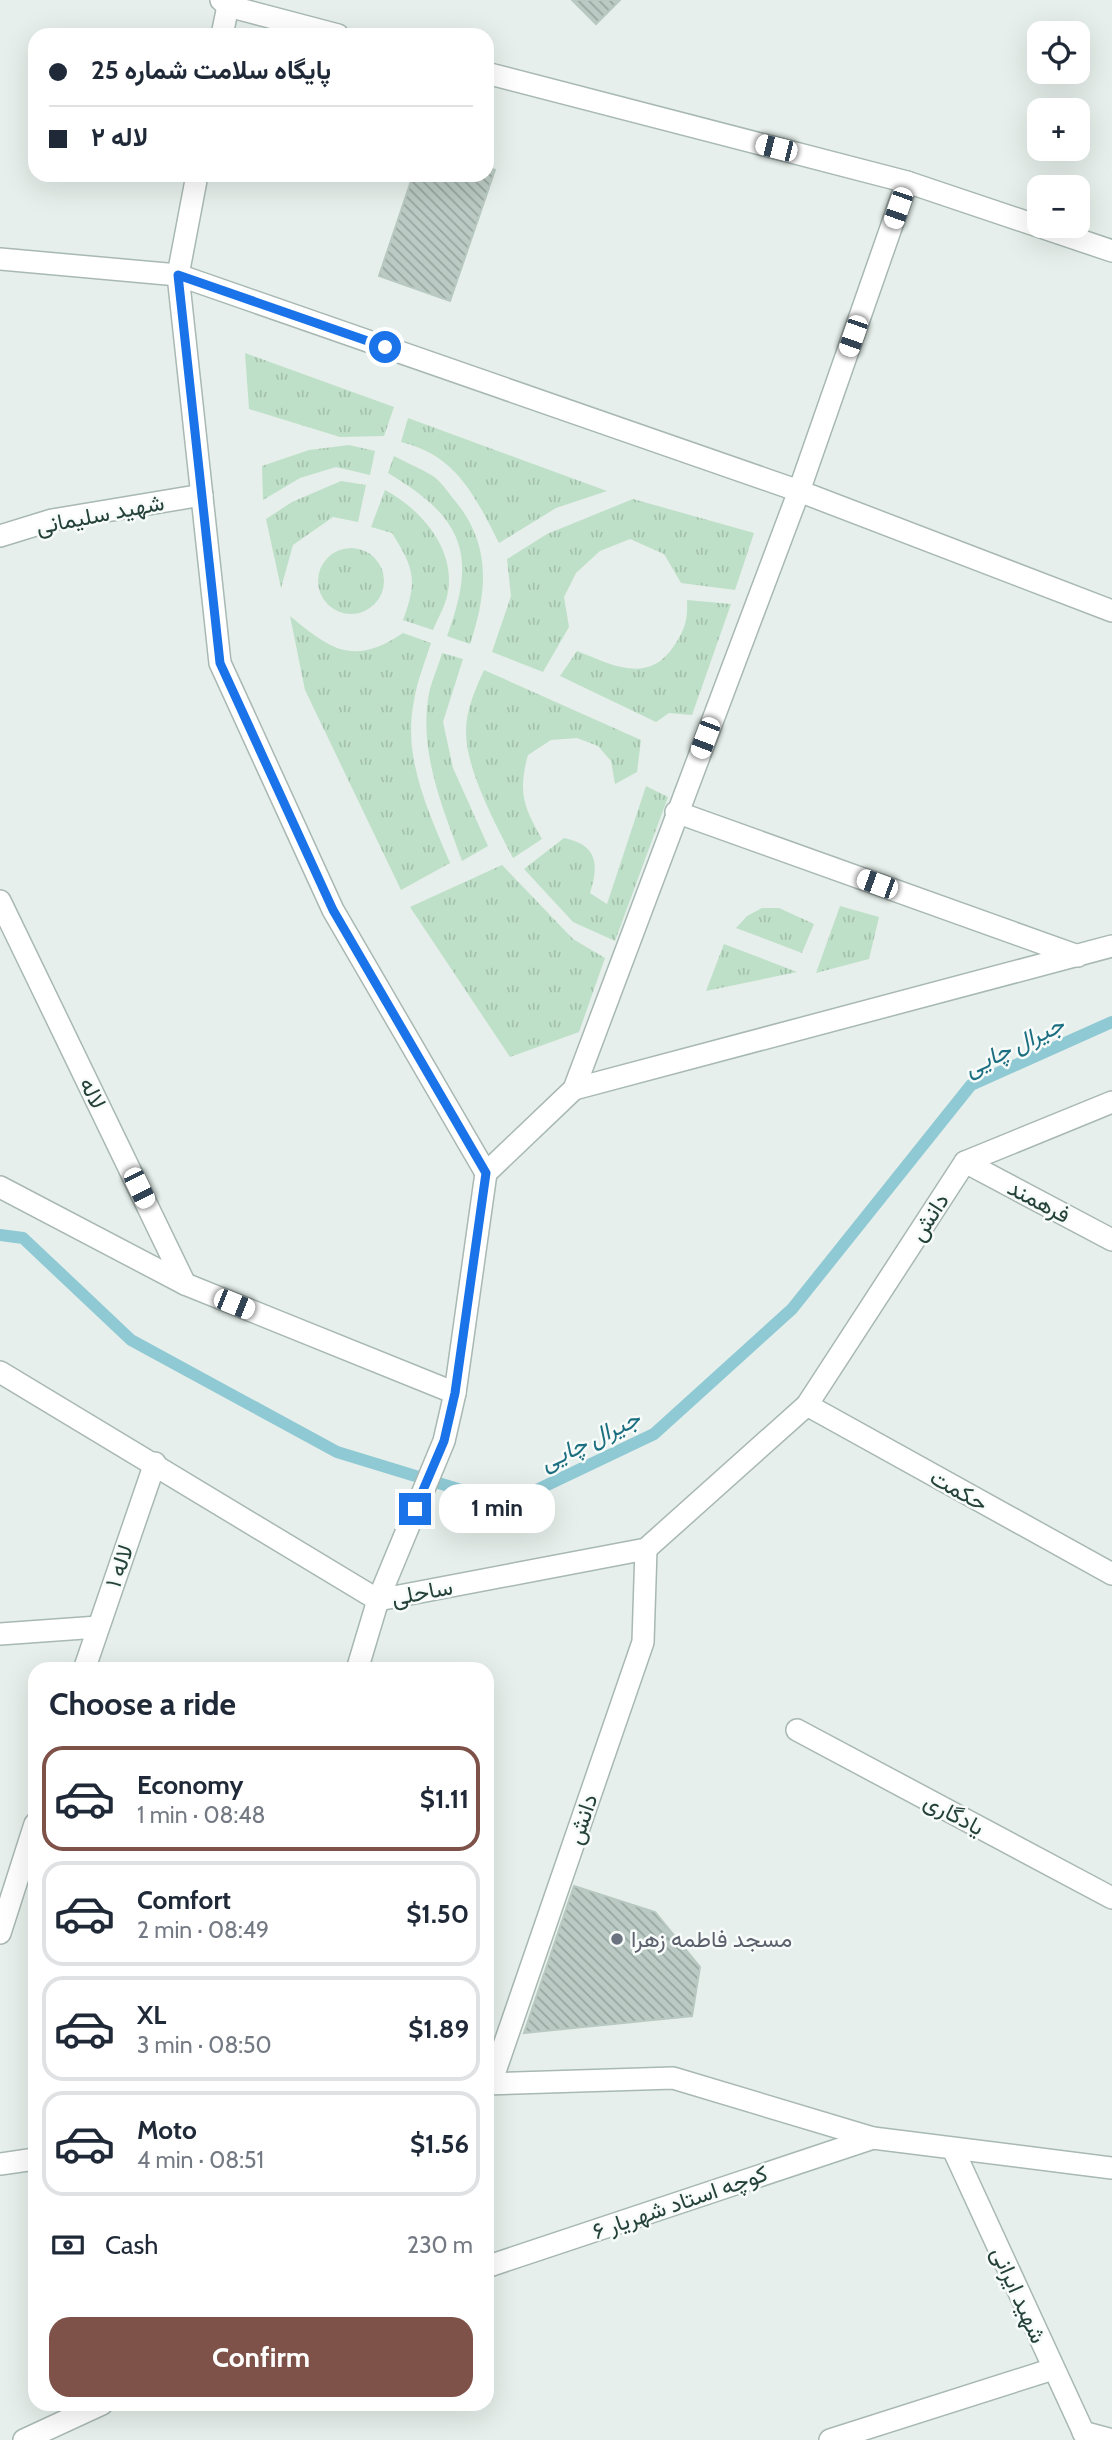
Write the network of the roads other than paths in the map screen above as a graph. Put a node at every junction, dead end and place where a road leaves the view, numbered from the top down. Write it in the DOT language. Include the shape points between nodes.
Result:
graph roads {
  1 [pos="224,3"];
  2 [pos="222,28"];
  3 [pos="313,28"];
  4 [pos="494,75"];
  5 [pos="196,182"];
  6 [pos="907,182"];
  7 [pos="1112,251"];
  8 [pos="0,259"];
  9 [pos="178,275"];
  10 [pos="799,491"];
  11 [pos="202,495"];
  12 [pos="0,537"];
  13 [pos="1112,611"];
  14 [pos="676,812"];
  15 [pos="0,901"];
  16 [pos="1112,946"];
  17 [pos="1078,957"];
  18 [pos="574,1089"];
  19 [pos="1112,1102"];
  20 [pos="965,1162"];
  21 [pos="486,1173"];
  22 [pos="0,1187"];
  23 [pos="1112,1240"];
  24 [pos="185,1284"];
  25 [pos="0,1372"];
  26 [pos="455,1393"];
  27 [pos="807,1405"];
  28 [pos="155,1463"];
  29 [pos="646,1549"];
  30 [pos="1112,1574"];
  31 [pos="378,1600"];
  32 [pos="98,1627"];
  33 [pos="0,1634"];
  34 [pos="87,1662"];
  35 [pos="359,1662"];
  36 [pos="797,1730"];
  37 [pos="28,1843"];
  38 [pos="1112,1898"];
  39 [pos="5,1904"];
  40 [pos="0,1933"];
  41 [pos="494,2070"];
  42 [pos="494,2084"];
  43 [pos="873,2138"];
  44 [pos="953,2149"];
  45 [pos="28,2160"];
  46 [pos="1109,2162"];
  47 [pos="0,2164"];
  48 [pos="494,2264"];
  49 [pos="1053,2369"];
  50 [pos="87,2411"];
  51 [pos="1085,2436"];
  52 [pos="24,2440"];
  53 [pos="830,2440"];
  54 [pos="1112,2440"];
  1 -- 2 [label="street"];
  1 -- 3 [label="street"];
  4 -- 6 [label="street"];
  5 -- 9 [label="street"];
  6 -- 7 [label="street"];
  6 -- 10 [label="street"];
  8 -- 9 [label="street"];
  9 -- 10 [label="street"];
  9 -- 11 [label="street"];
  10 -- 13 [label="street"];
  10 -- 14 [label="street"];
  11 -- 12 [label="street, شهید سلیمانی" via="51,520"];
  11 -- 21 [label="street" via="220,663 333,910"];
  14 -- 17 [label="street"];
  14 -- 18 [label="street"];
  15 -- 24 [label="street, لاله"];
  16 -- 17 [label="street"];
  17 -- 18 [label="street"];
  18 -- 21 [label="street"];
  19 -- 20 [label="street"];
  20 -- 23 [label="street, فرهمند"];
  20 -- 27 [label="street, دانش"];
  21 -- 26 [label="street"];
  22 -- 24 [label="street"];
  24 -- 26 [label="street"];
  25 -- 28 [label="street, ساحلی"];
  26 -- 31 [label="street" via="444,1441"];
  27 -- 29 [label="street"];
  27 -- 30 [label="street, حکمت"];
  28 -- 31 [label="street, ساحلی"];
  28 -- 32 [label="street, لاله ۱"];
  29 -- 31 [label="street, ساحلی"];
  29 -- 41 [label="street, دانش" via="643,1642"];
  31 -- 35 [label="street"];
  32 -- 33 [label="street"];
  32 -- 34 [label="street, لاله ۱"];
  36 -- 38 [label="street, یادگاری"];
  37 -- 39 [label="street"];
  39 -- 40 [label="street"];
  42 -- 43 [label="street" via="673,2078"];
  43 -- 44 [label="street"];
  43 -- 48 [label="street, کوچه استاد شهریار ۶"];
  44 -- 46 [label="street"];
  44 -- 49 [label="street, شهید ایرانی"];
  45 -- 47 [label="street"];
  49 -- 51 [label="street, شهید ایرانی"];
  49 -- 53 [label="street"];
  50 -- 52 [label="street"];
  51 -- 54 [label="street"];
}
